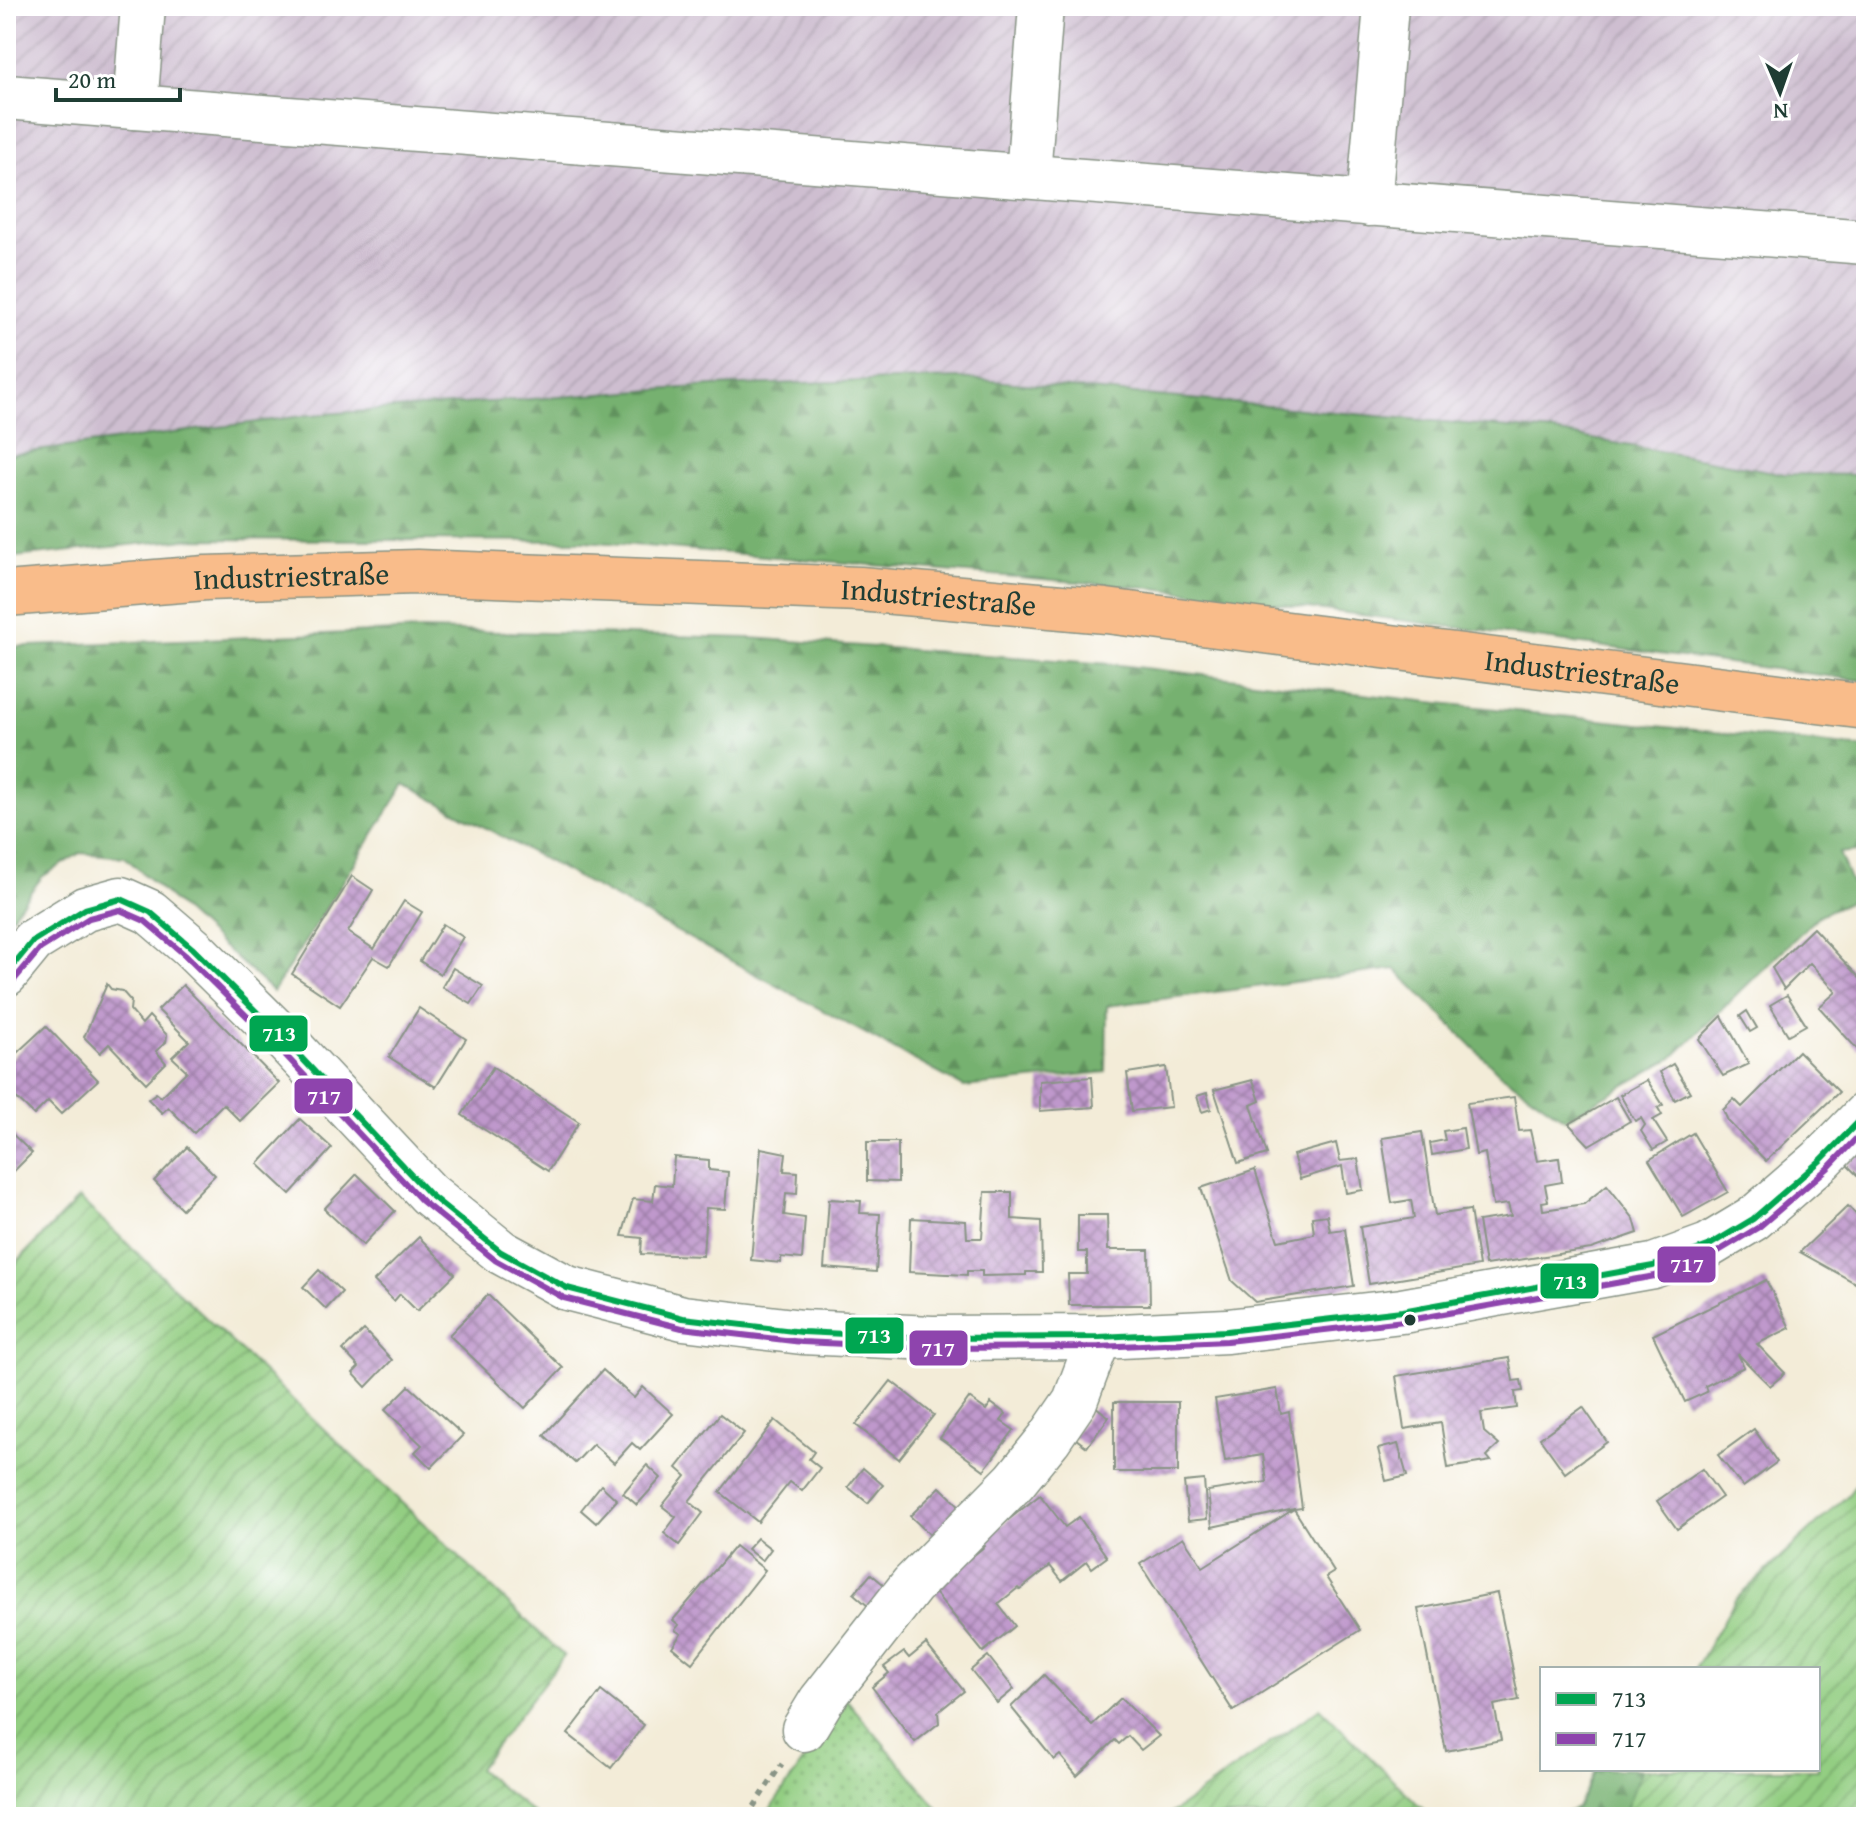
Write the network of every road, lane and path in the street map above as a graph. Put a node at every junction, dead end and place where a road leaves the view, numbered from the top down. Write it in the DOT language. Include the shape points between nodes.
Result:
graph roads {
  1 [pos="143,6"];
  2 [pos="1041,6"];
  3 [pos="1386,6"];
  4 [pos="6,97"];
  5 [pos="135,107"];
  6 [pos="1028,176"];
  7 [pos="1369,204"];
  8 [pos="1866,242"];
  9 [pos="6,594"];
  10 [pos="1866,707"];
  11 [pos="6,974"];
  12 [pos="1866,1114"];
  13 [pos="1099,1337"];
  14 [pos="804,1729"];
  15 [pos="747,1817"];
  1 -- 5 [label="street"];
  2 -- 6 [label="street"];
  3 -- 7 [label="street"];
  4 -- 5 [label="street"];
  5 -- 6 [label="street"];
  6 -- 7 [label="street"];
  7 -- 8 [label="street"];
  9 -- 10 [label="main road, Industriestraße" via="206,578 417,572 860,589 1106,611"];
  11 -- 13 [label="street" via="33,941 85,909 121,899 150,912 282,1037 429,1194 501,1252 567,1288 683,1318 802,1332"];
  12 -- 13 [label="street" via="1753,1219 1708,1246 1653,1266 1402,1311 1227,1331"];
  13 -- 14 [label="street" via="1075,1401 1049,1439 912,1585"];
  14 -- 15 [label="path"];
}
